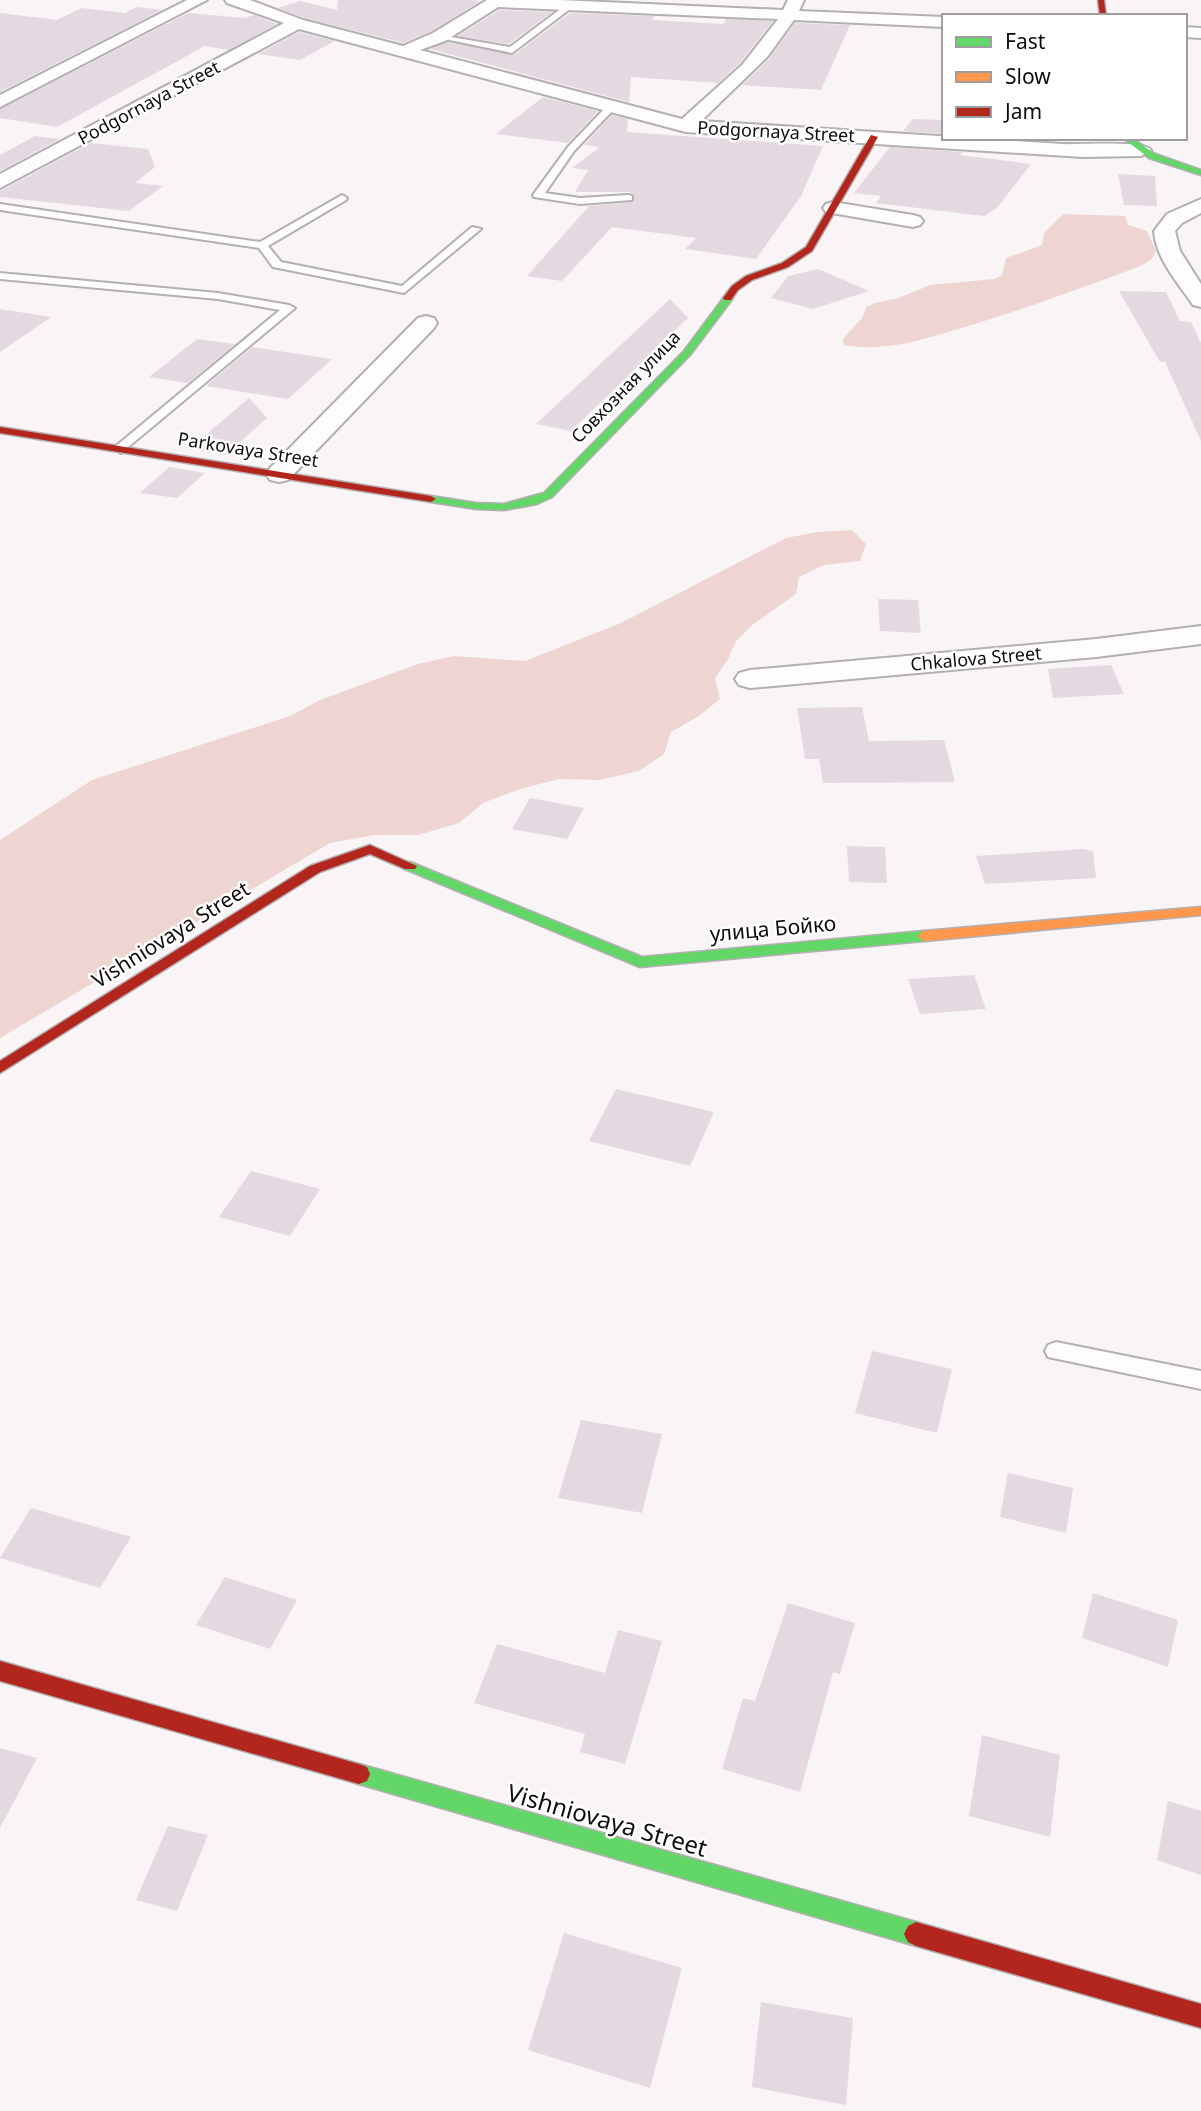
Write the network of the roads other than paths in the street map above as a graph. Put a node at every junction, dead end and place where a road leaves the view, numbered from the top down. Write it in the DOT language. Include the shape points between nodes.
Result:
graph roads {
  1 [pos="199,0"];
  2 [pos="233,0"];
  3 [pos="497,1"];
  4 [pos="570,6"];
  5 [pos="793,8"];
  6 [pos="942,22"];
  7 [pos="297,23"];
  8 [pos="439,37"];
  9 [pos="402,52"];
  10 [pos="0,102"];
  11 [pos="611,107"];
  12 [pos="686,126"];
  13 [pos="874,138"];
  14 [pos="1134,144"];
  15 [pos="1201,173"];
  16 [pos="0,182"];
  17 [pos="342,198"];
  18 [pos="628,198"];
  19 [pos="1201,205"];
  20 [pos="0,207"];
  21 [pos="833,208"];
  22 [pos="913,220"];
  23 [pos="476,229"];
  24 [pos="262,245"];
  25 [pos="0,276"];
  26 [pos="1201,300"];
  27 [pos="426,323"];
  28 [pos="0,430"];
  29 [pos="121,449"];
  30 [pos="279,474"];
  31 [pos="490,508"];
  32 [pos="1201,635"];
  33 [pos="750,679"];
  34 [pos="370,849"];
  35 [pos="1201,911"];
  36 [pos="0,1068"];
  37 [pos="1056,1351"];
  38 [pos="1201,1380"];
  39 [pos="0,1671"];
  40 [pos="1201,2015"];
  1 -- 10 [label="street"];
  2 -- 7 [label="street, Podgornaya Street"];
  3 -- 4 [label="street"];
  3 -- 8 [label="street"];
  4 -- 5 [label="street"];
  4 -- 8 [label="lane" via="512,50"];
  5 -- 6 [label="street"];
  5 -- 12 [label="street" via="771,44"];
  7 -- 9 [label="street, Podgornaya Street"];
  7 -- 16 [label="street, Podgornaya Street"];
  8 -- 9 [label="street"];
  9 -- 11 [label="street, Podgornaya Street"];
  11 -- 12 [label="street, Podgornaya Street"];
  11 -- 18 [label="lane" via="571,149 538,195 580,201"];
  12 -- 13 [label="street, Podgornaya Street"];
  13 -- 14 [label="street, Podgornaya Street" via="1083,152"];
  13 -- 21 [label="street, Совхозная улица"];
  14 -- 15 [label="street" via="1165,162"];
  17 -- 24 [label="lane"];
  19 -- 26 [label="street" via="1167,224 1163,234 1167,248"];
  20 -- 24 [label="lane"];
  21 -- 22 [label="street"];
  21 -- 31 [label="street, Совхозная улица" via="809,249 735,288 687,353 548,495 525,506"];
  23 -- 24 [label="lane" via="404,289 277,265"];
  25 -- 29 [label="lane" via="218,296 289,308"];
  27 -- 30 [label="street"];
  28 -- 29 [label="street, Parkovaya Street"];
  29 -- 30 [label="street, Parkovaya Street"];
  30 -- 31 [label="street, Parkovaya Street"];
  32 -- 33 [label="street, Chkalova Street" via="1096,649"];
  34 -- 35 [label="street, улица Бойко" via="640,962"];
  34 -- 36 [label="street, Vishniovaya Street" via="315,869"];
  37 -- 38 [label="lane"];
  39 -- 40 [label="street, Vishniovaya Street"];
}
